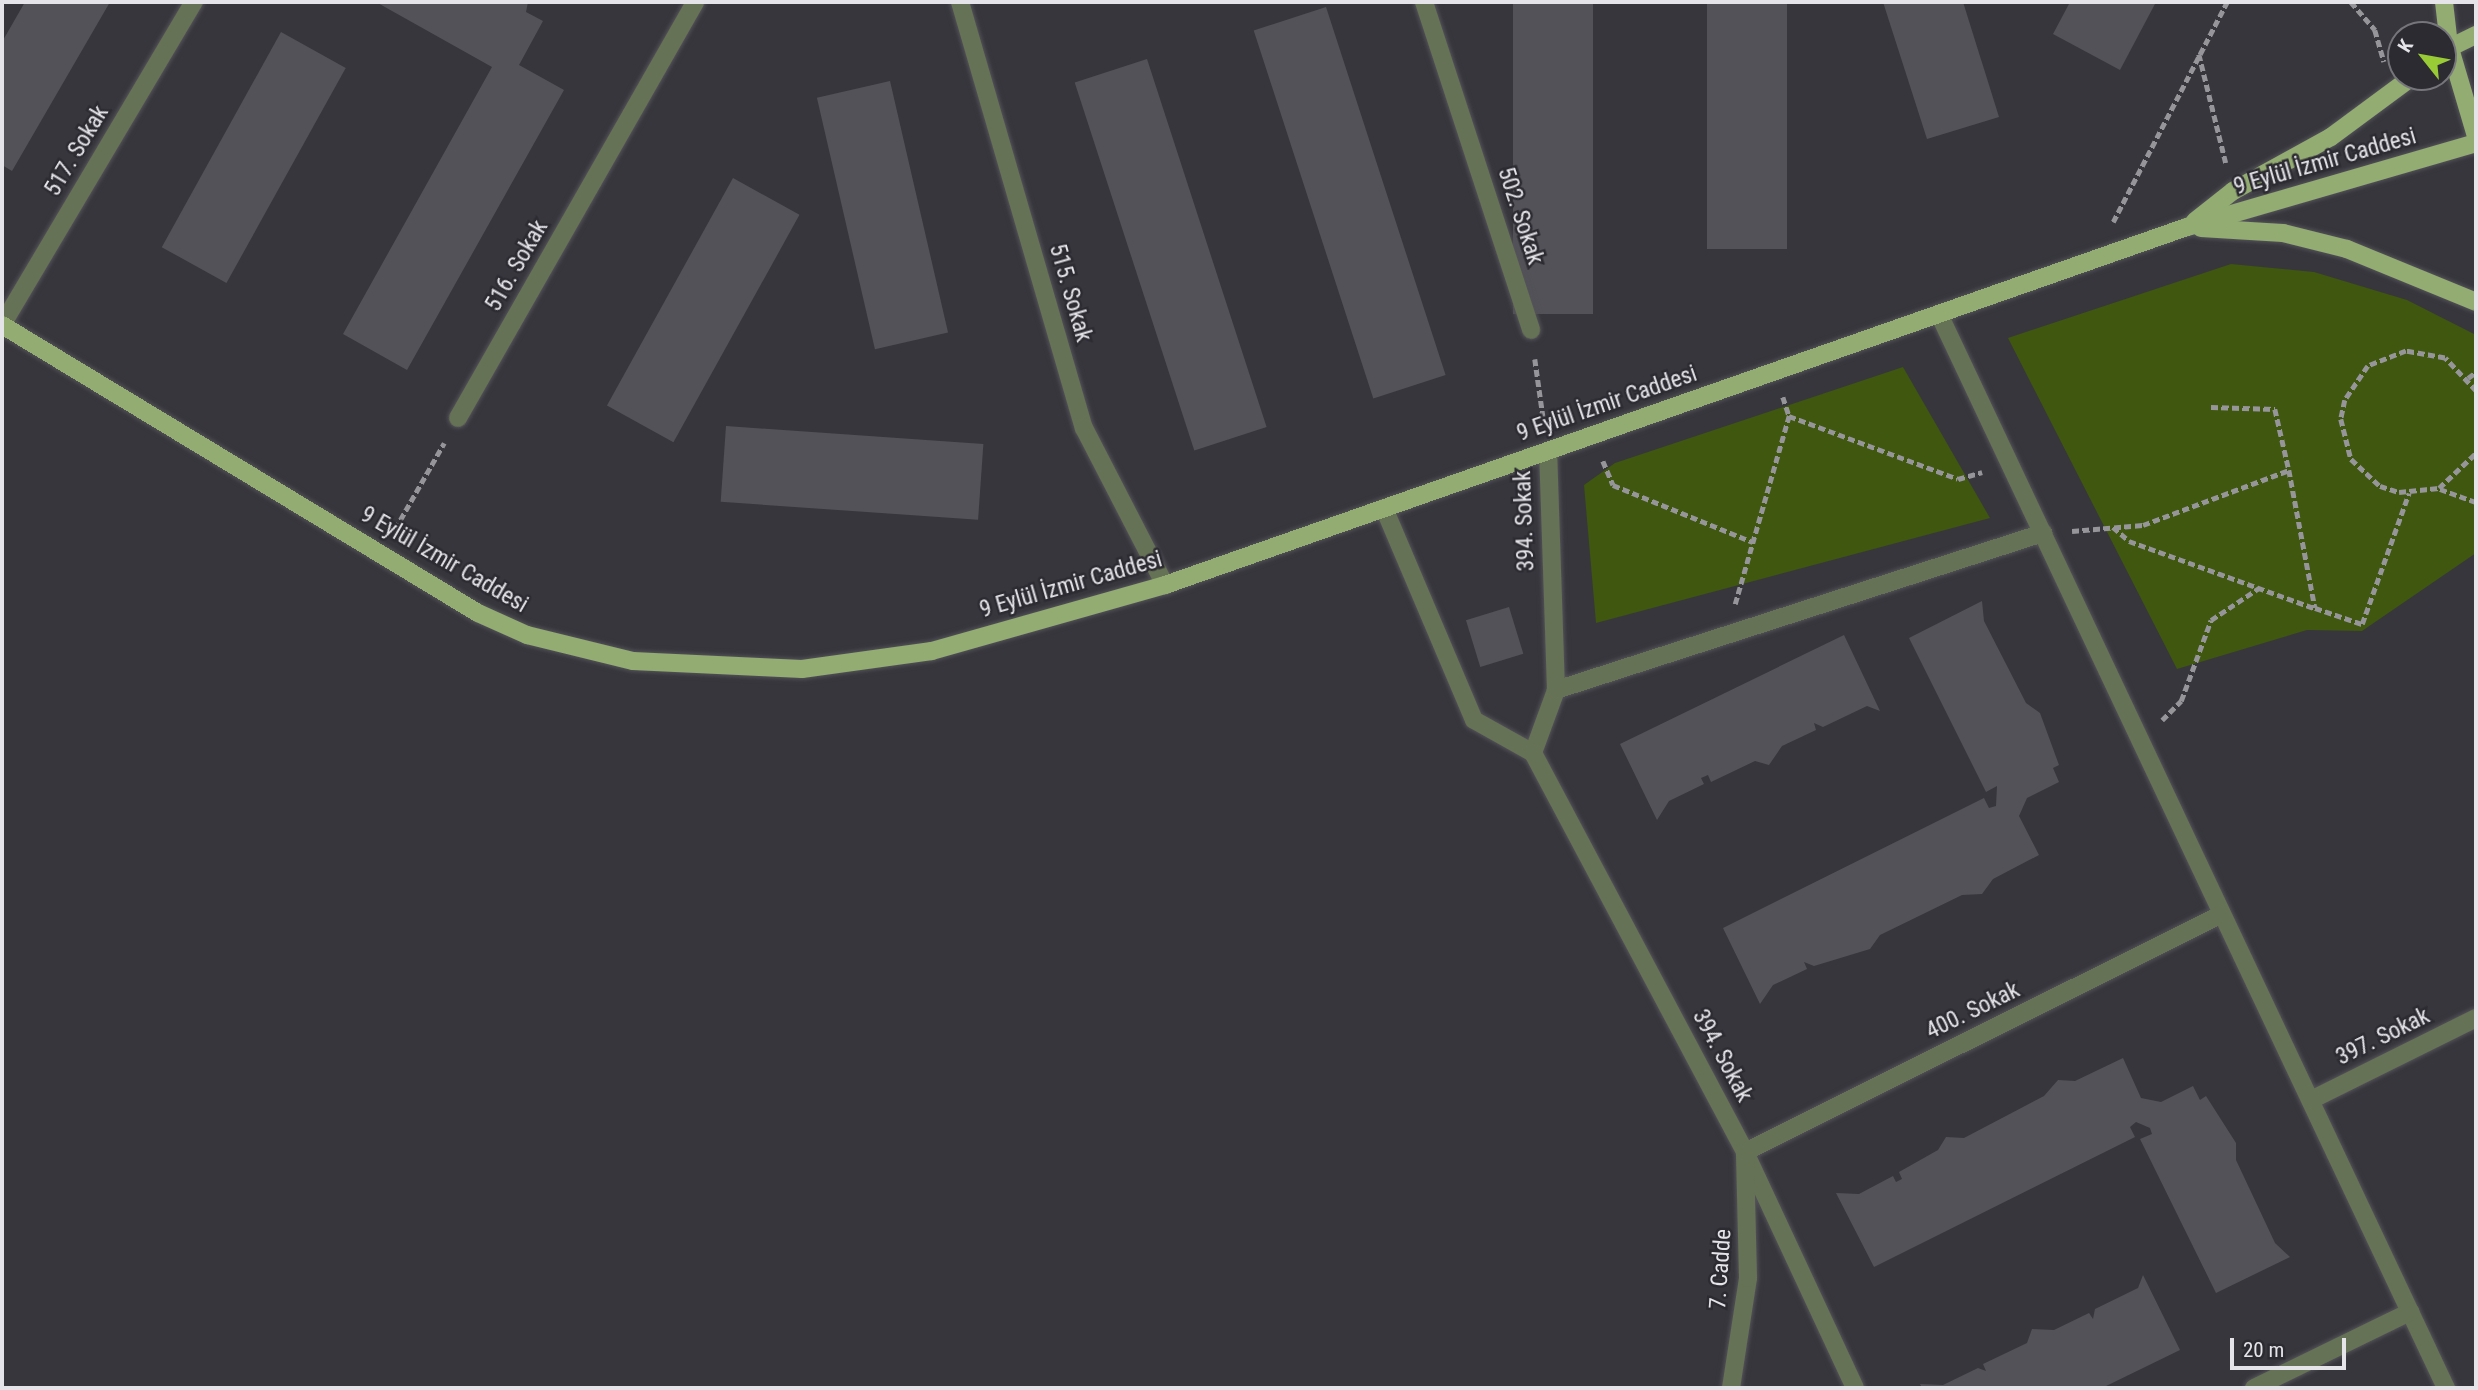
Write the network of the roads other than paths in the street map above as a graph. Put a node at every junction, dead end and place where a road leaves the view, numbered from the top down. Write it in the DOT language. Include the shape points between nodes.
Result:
graph roads {
  1 [pos="194,2"];
  2 [pos="695,2"];
  3 [pos="960,2"];
  4 [pos="1424,2"];
  5 [pos="2444,2"];
  6 [pos="2445,21"];
  7 [pos="2476,35"];
  8 [pos="2457,43"];
  9 [pos="2457,80"];
  10 [pos="2394,91"];
  11 [pos="2476,136"];
  12 [pos="2476,143"];
  13 [pos="2187,227"];
  14 [pos="2476,302"];
  15 [pos="1939,314"];
  16 [pos="2,325"];
  17 [pos="1531,330"];
  18 [pos="458,418"];
  19 [pos="1548,451"];
  20 [pos="1384,508"];
  21 [pos="2043,533"];
  22 [pos="1165,585"];
  23 [pos="1556,690"];
  24 [pos="1534,753"];
  25 [pos="2222,914"];
  26 [pos="2476,1018"];
  27 [pos="2311,1100"];
  28 [pos="1745,1152"];
  29 [pos="2410,1312"];
  30 [pos="1731,1388"];
  31 [pos="1855,1388"];
  32 [pos="2254,1388"];
  33 [pos="2446,1388"];
  1 -- 16 [label="street, 517. Sokak"];
  2 -- 18 [label="street, 516. Sokak"];
  3 -- 22 [label="street, 515. Sokak" via="1084,429"];
  4 -- 17 [label="street, 502. Sokak"];
  5 -- 6 [label="main road"];
  7 -- 8 [label="main road"];
  9 -- 11 [label="main road"];
  10 -- 13 [label="main road, 9 Eylül İzmir Caddesi" via="2331,137 2233,191"];
  12 -- 13 [label="main road, 9 Eylül İzmir Caddesi"];
  13 -- 14 [label="main road, 9 Eylül İzmir Caddesi" via="2283,233 2347,249"];
  13 -- 15 [label="main road, 9 Eylül İzmir Caddesi"];
  15 -- 19 [label="main road, 9 Eylül İzmir Caddesi"];
  15 -- 21 [label="street"];
  16 -- 22 [label="main road, 9 Eylül İzmir Caddesi" via="381,554 527,635 632,662 747,671 863,663 932,651"];
  19 -- 20 [label="main road, 9 Eylül İzmir Caddesi"];
  19 -- 23 [label="street, 394. Sokak"];
  20 -- 22 [label="main road, 9 Eylül İzmir Caddesi"];
  20 -- 24 [label="street" via="1474,720"];
  21 -- 23 [label="street"];
  21 -- 25 [label="street"];
  23 -- 24 [label="street, 394. Sokak"];
  24 -- 28 [label="street, 394. Sokak"];
  25 -- 27 [label="street"];
  25 -- 28 [label="street, 400. Sokak"];
  26 -- 27 [label="street, 397. Sokak"];
  27 -- 29 [label="street"];
  28 -- 30 [label="street, 7. Cadde" via="1748,1278"];
  28 -- 31 [label="street, 394. Sokak"];
  29 -- 32 [label="street"];
  29 -- 33 [label="street"];
}
